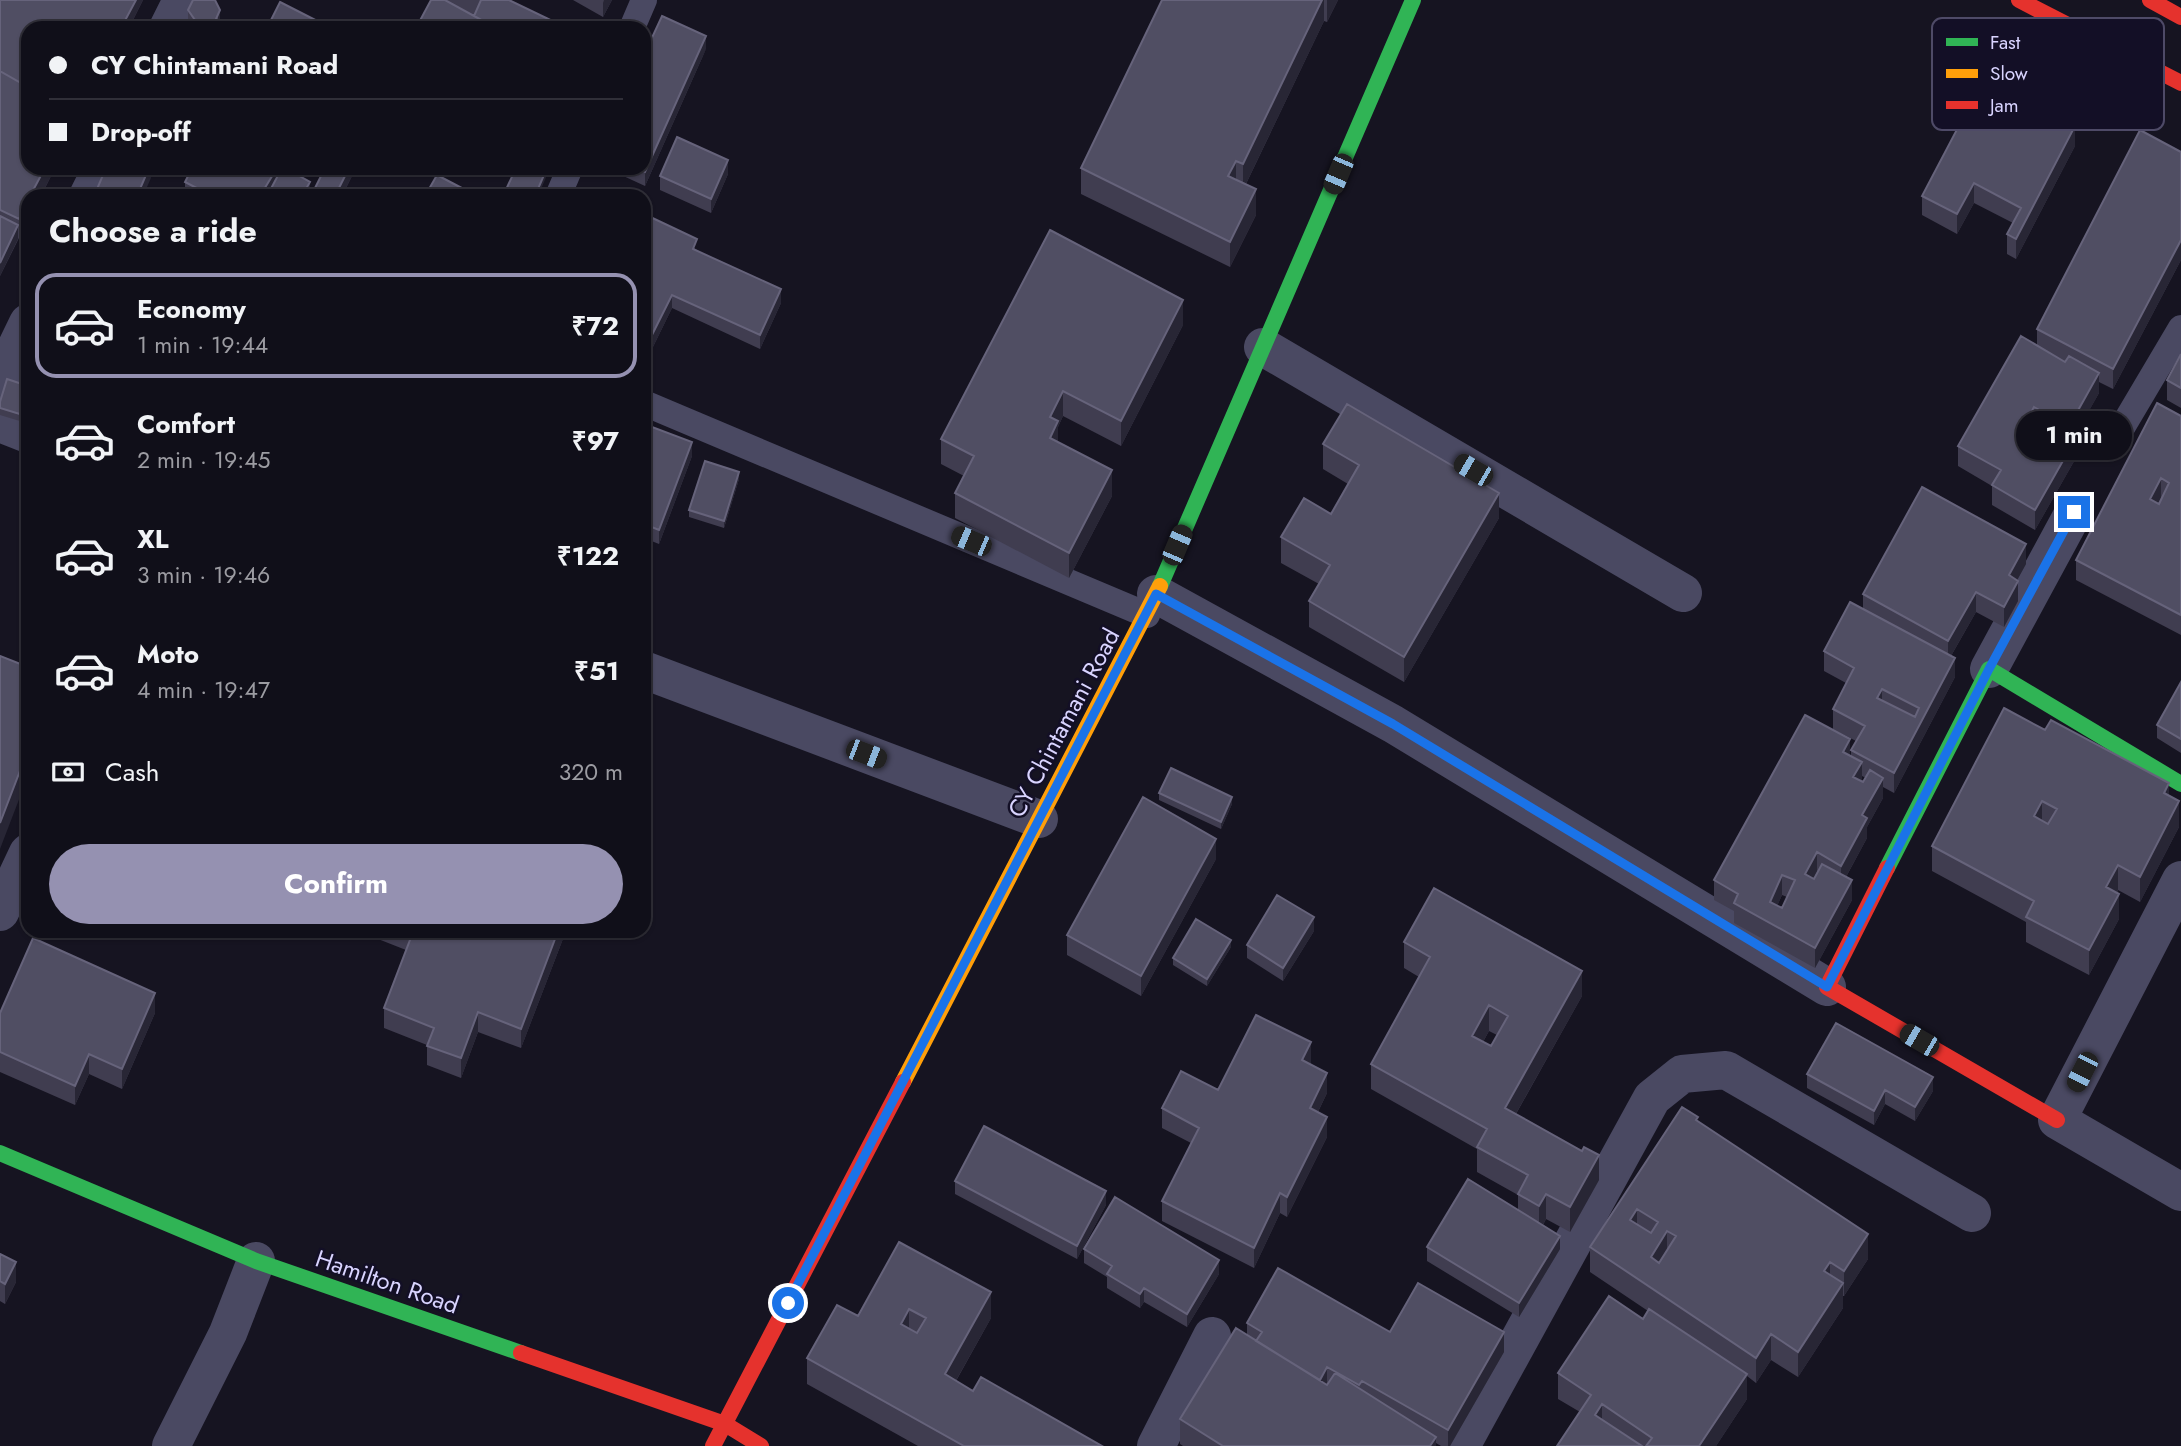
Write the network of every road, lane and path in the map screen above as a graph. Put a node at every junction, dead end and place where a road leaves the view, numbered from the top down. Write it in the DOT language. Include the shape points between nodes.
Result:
graph roads {
  1 [pos="182,0"];
  2 [pos="644,0"];
  3 [pos="1413,0"];
  4 [pos="2019,0"];
  5 [pos="2150,0"];
  6 [pos="2181,17"];
  7 [pos="2054,18"];
  8 [pos="172,21"];
  9 [pos="635,21"];
  10 [pos="2164,74"];
  11 [pos="2181,83"];
  12 [pos="2181,328"];
  13 [pos="21,338"];
  14 [pos="1263,347"];
  15 [pos="0,381"];
  16 [pos="651,405"];
  17 [pos="0,423"];
  18 [pos="21,431"];
  19 [pos="2117,436"];
  20 [pos="2074,512"];
  21 [pos="1683,593"];
  22 [pos="1151,604"];
  23 [pos="1989,669"];
  24 [pos="651,673"];
  25 [pos="2181,784"];
  26 [pos="1039,819"];
  27 [pos="21,868"];
  28 [pos="2181,880"];
  29 [pos="0,912"];
  30 [pos="1827,987"];
  31 [pos="2057,1120"];
  32 [pos="0,1153"];
  33 [pos="2181,1192"];
  34 [pos="1972,1213"];
  35 [pos="256,1261"];
  36 [pos="1212,1336"];
  37 [pos="725,1424"];
  38 [pos="171,1446"];
  39 [pos="713,1446"];
  40 [pos="761,1446"];
  41 [pos="1156,1446"];
  42 [pos="1461,1446"];
  1 -- 8 [label="street"];
  2 -- 9 [label="lane"];
  3 -- 14 [label="street, CY Chintamani Road"];
  4 -- 7 [label="street"];
  5 -- 6 [label="street"];
  10 -- 11 [label="street"];
  12 -- 19 [label="lane"];
  13 -- 15 [label="street"];
  14 -- 21 [label="street"];
  14 -- 22 [label="street, CY Chintamani Road"];
  16 -- 22 [label="lane"];
  17 -- 18 [label="street"];
  20 -- 23 [label="street"];
  22 -- 26 [label="street, CY Chintamani Road"];
  22 -- 30 [label="street" via="1393,724"];
  23 -- 25 [label="street"];
  23 -- 30 [label="street"];
  24 -- 26 [label="street"];
  26 -- 37 [label="street, CY Chintamani Road"];
  27 -- 29 [label="street"];
  28 -- 31 [label="street"];
  30 -- 31 [label="street"];
  31 -- 33 [label="street"];
  32 -- 35 [label="street, Hamilton Road"];
  34 -- 42 [label="street" via="1726,1070 1682,1074 1653,1098"];
  35 -- 37 [label="street, Hamilton Road"];
  35 -- 38 [label="street" via="228,1333"];
  36 -- 41 [label="street"];
  37 -- 39 [label="street, CY Chintamani Road"];
  37 -- 40 [label="street, Hamilton Road"];
}
